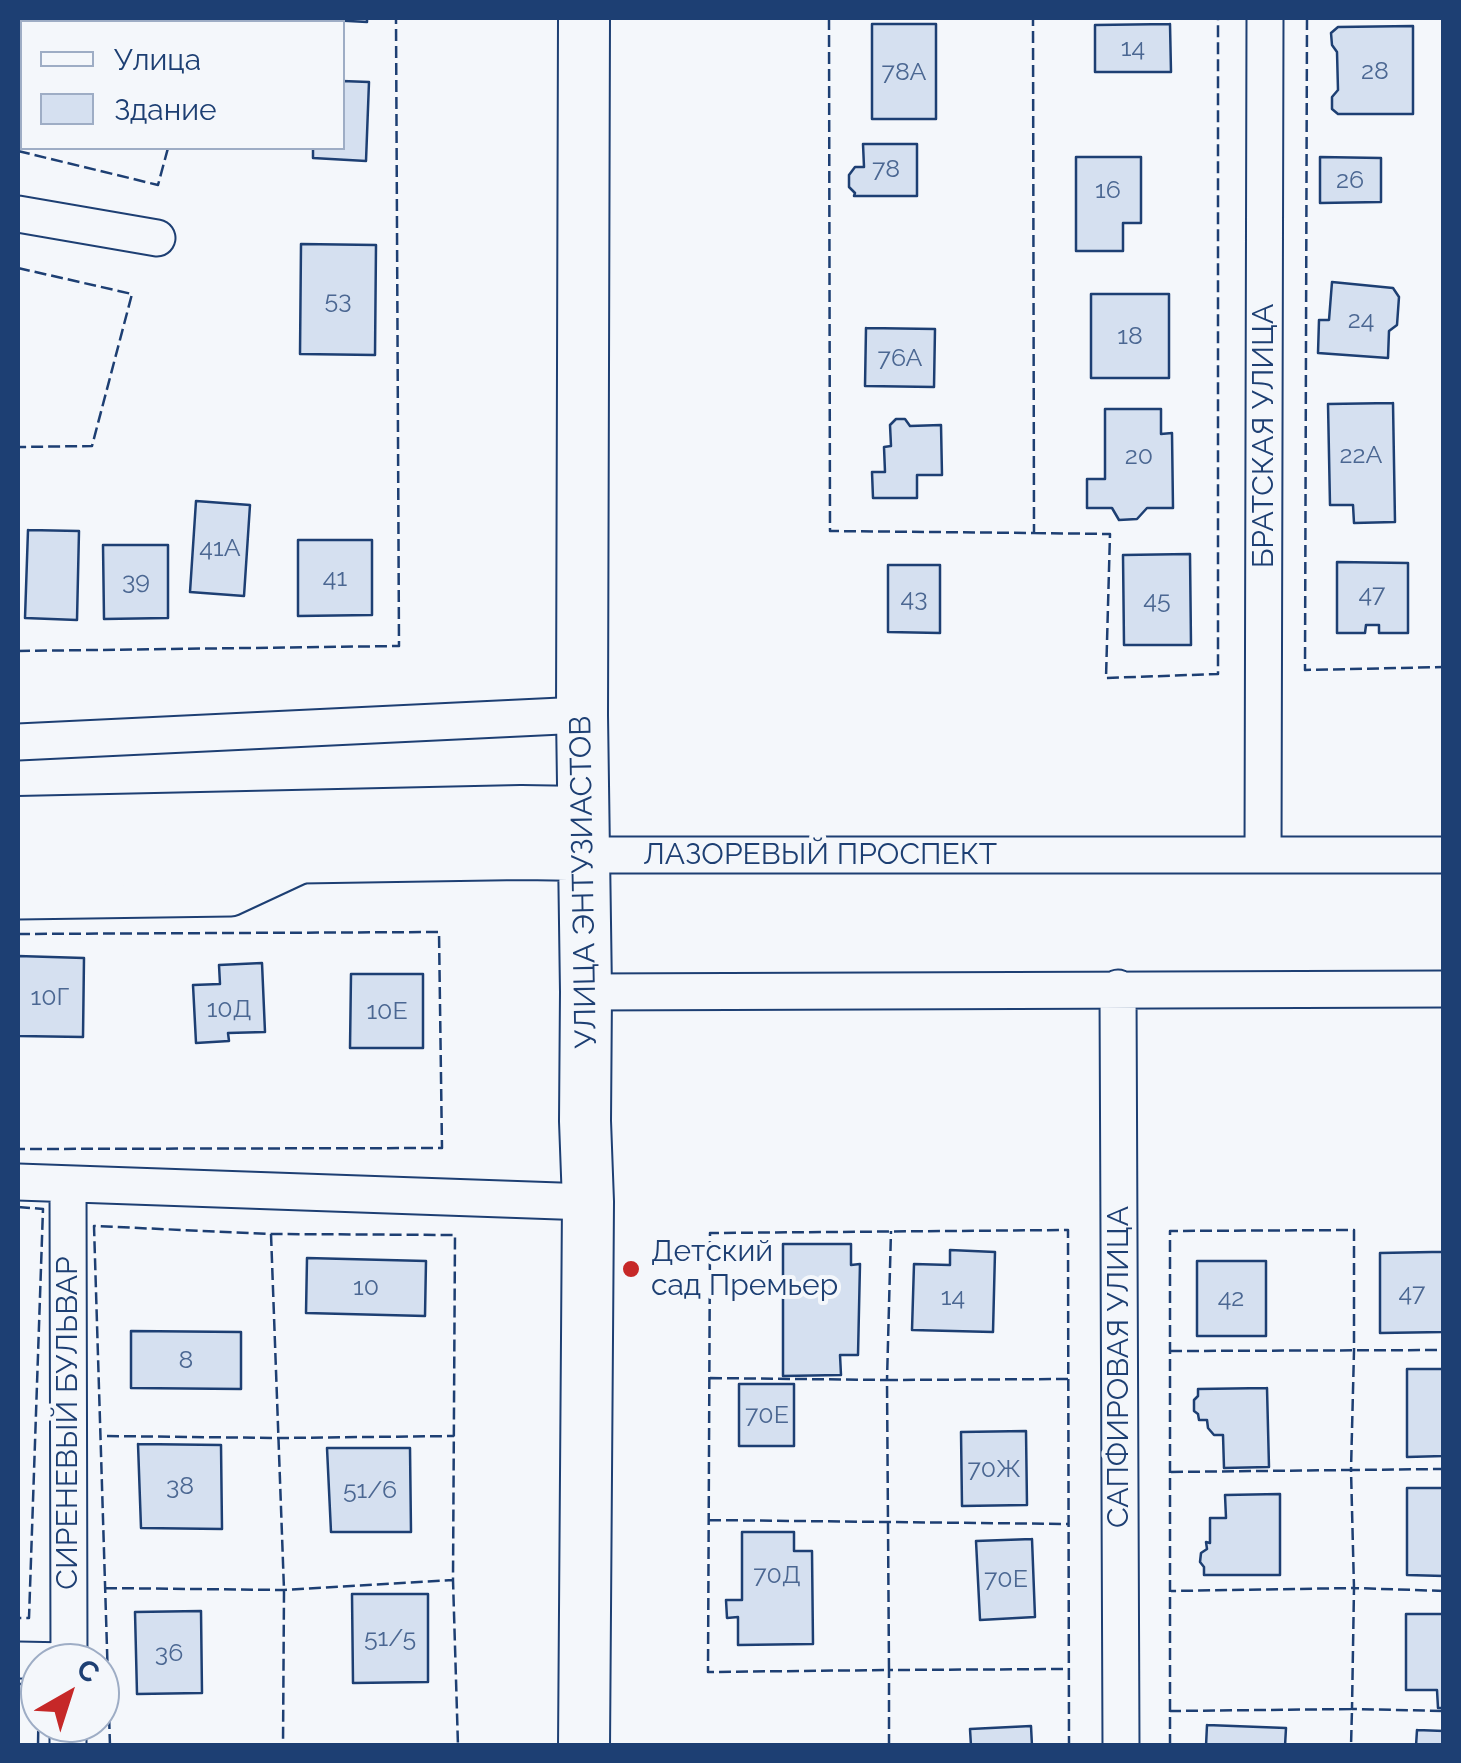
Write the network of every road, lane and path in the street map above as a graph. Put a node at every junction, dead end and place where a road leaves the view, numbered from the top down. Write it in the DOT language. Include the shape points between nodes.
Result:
graph roads {
  1 [pos="584,18"];
  2 [pos="1265,18"];
  3 [pos="18,214"];
  4 [pos="157,238"];
  5 [pos="582,715"];
  6 [pos="18,742"];
  7 [pos="18,822"];
  8 [pos="584,834"];
  9 [pos="1263,854"];
  10 [pos="1444,855"];
  11 [pos="318,857"];
  12 [pos="18,862"];
  13 [pos="18,901"];
  14 [pos="1118,988"];
  15 [pos="1444,989"];
  16 [pos="586,992"];
  17 [pos="18,1182"];
  18 [pos="68,1184"];
  19 [pos="588,1202"];
  20 [pos="69,1643"];
  21 [pos="584,1746"];
  22 [pos="1120,1746"];
  1 -- 5 [label="street, УЛИЦА ЭНТУЗИАСТОВ"];
  2 -- 9 [label="street, БРАТСКАЯ УЛИЦА"];
  3 -- 4 [label="street"];
  5 -- 6 [label="street"];
  5 -- 8 [label="street, УЛИЦА ЭНТУЗИАСТОВ"];
  7 -- 8 [label="street, ЛАЗОРЕВЫЙ ПРОСПЕКТ" via="501,811"];
  8 -- 9 [label="street, ЛАЗОРЕВЫЙ ПРОСПЕКТ"];
  8 -- 11 [label="street, ЛАЗОРЕВЫЙ ПРОСПЕКТ" via="522,854"];
  8 -- 16 [label="street, УЛИЦА ЭНТУЗИАСТОВ"];
  9 -- 10 [label="street, ЛАЗОРЕВЫЙ ПРОСПЕКТ"];
  11 -- 12 [label="street, ЛАЗОРЕВЫЙ ПРОСПЕКТ"];
  11 -- 13 [label="street" via="231,898"];
  14 -- 15 [label="street"];
  14 -- 16 [label="street"];
  14 -- 22 [label="street, САПФИРОВАЯ УЛИЦА"];
  16 -- 19 [label="street, УЛИЦА ЭНТУЗИАСТОВ"];
  17 -- 18 [label="street"];
  18 -- 19 [label="street"];
  18 -- 20 [label="street, СИРЕНЕВЫЙ БУЛЬВАР"];
  19 -- 21 [label="street, УЛИЦА ЭНТУЗИАСТОВ"];
}
